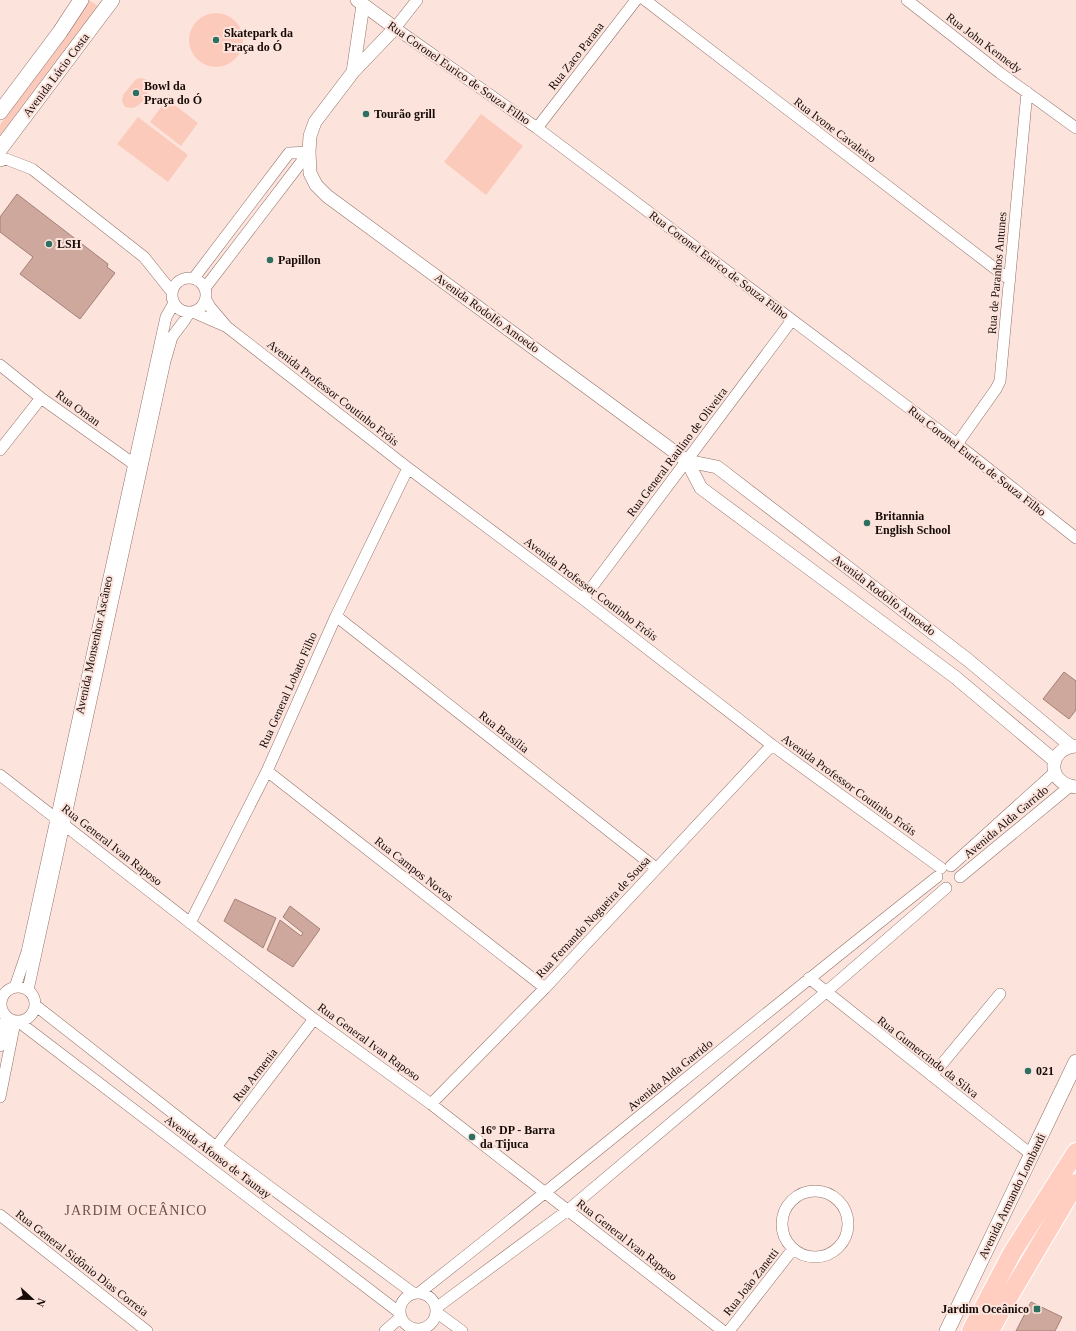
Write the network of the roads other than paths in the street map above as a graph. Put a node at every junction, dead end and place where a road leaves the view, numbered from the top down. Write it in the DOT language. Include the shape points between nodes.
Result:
graph roads {
  1 [pos="81,0"];
  2 [pos="112,0"];
  3 [pos="417,0"];
  4 [pos="636,0"];
  5 [pos="645,0"];
  6 [pos="907,0"];
  7 [pos="360,3"];
  8 [pos="395,28"];
  9 [pos="353,72"];
  10 [pos="1027,92"];
  11 [pos="0,112"];
  12 [pos="537,128"];
  13 [pos="1076,128"];
  14 [pos="0,149"];
  15 [pos="309,152"];
  16 [pos="0,161"];
  17 [pos="194,278"];
  18 [pos="1010,280"];
  19 [pos="205,288"];
  20 [pos="173,298"];
  21 [pos="206,300"];
  22 [pos="191,312"];
  23 [pos="792,320"];
  24 [pos="227,327"];
  25 [pos="0,365"];
  26 [pos="41,398"];
  27 [pos="957,444"];
  28 [pos="0,450"];
  29 [pos="687,461"];
  30 [pos="137,467"];
  31 [pos="408,468"];
  32 [pos="1076,538"];
  33 [pos="583,599"];
  34 [pos="336,616"];
  35 [pos="968,660"];
  36 [pos="955,677"];
  37 [pos="772,745"];
  38 [pos="1074,746"];
  39 [pos="1055,767"];
  40 [pos="267,771"];
  41 [pos="0,775"];
  42 [pos="1072,787"];
  43 [pos="56,818"];
  44 [pos="65,825"];
  45 [pos="656,868"];
  46 [pos="943,870"];
  47 [pos="960,877"];
  48 [pos="946,888"];
  49 [pos="190,923"];
  50 [pos="809,978"];
  51 [pos="8,988"];
  52 [pos="545,988"];
  53 [pos="28,990"];
  54 [pos="826,992"];
  55 [pos="1000,994"];
  56 [pos="35,1005"];
  57 [pos="8,1016"];
  58 [pos="314,1019"];
  59 [pos="0,1046"];
  60 [pos="1076,1062"];
  61 [pos="932,1076"];
  62 [pos="0,1097"];
  63 [pos="431,1104"];
  64 [pos="216,1147"];
  65 [pos="1076,1152"];
  66 [pos="1032,1155"];
  67 [pos="1076,1183"];
  68 [pos="546,1193"];
  69 [pos="568,1210"];
  70 [pos="0,1215"];
  71 [pos="793,1248"];
  72 [pos="416,1293"];
  73 [pos="436,1310"];
  74 [pos="401,1315"];
  75 [pos="422,1330"];
  76 [pos="147,1331"];
  77 [pos="385,1331"];
  78 [pos="462,1331"];
  79 [pos="723,1331"];
  80 [pos="729,1331"];
  81 [pos="947,1331"];
  82 [pos="971,1331"];
  83 [pos="990,1331"];
  1 -- 11 [label="main road, Avenida Lúcio Costa"];
  2 -- 14 [label="main road, Avenida Lúcio Costa"];
  3 -- 8 [label="street"];
  4 -- 12 [label="street, Rua Zaco Parana"];
  5 -- 18 [label="street, Rua Ivone Cavaleiro"];
  6 -- 10 [label="street, Rua John Kennedy"];
  7 -- 8 [label="street, Rua Coronel Eurico de Souza Filho"];
  7 -- 9 [label="street"];
  8 -- 9 [label="street"];
  8 -- 12 [label="street, Rua Coronel Eurico de Souza Filho"];
  9 -- 15 [label="street, Avenida Rodolfo Amoedo" via="315,122 310,136"];
  10 -- 13 [label="street, Rua John Kennedy"];
  10 -- 18 [label="street, Rua de Paranhos Antunes"];
  12 -- 23 [label="street, Rua Coronel Eurico de Souza Filho"];
  15 -- 17 [label="street" via="289,153"];
  15 -- 19 [label="street"];
  15 -- 29 [label="street, Avenida Rodolfo Amoedo" via="310,173 316,185 327,196"];
  16 -- 20 [label="street" via="6,159 32,169 144,257"];
  17 -- 19 [label="street"];
  17 -- 20 [label="street" via="182,279 174,287"];
  18 -- 27 [label="street, Rua de Paranhos Antunes" via="1000,380"];
  19 -- 21 [label="street"];
  20 -- 22 [label="street" via="180,310"];
  20 -- 30 [label="street, Avenida Monsenhor Ascâneo" via="166,317"];
  21 -- 22 [label="street" via="201,308"];
  21 -- 24 [label="street, Avenida Professor Coutinho Fróis"];
  22 -- 24 [label="street, Avenida Professor Coutinho Fróis"];
  22 -- 30 [label="street, Avenida Monsenhor Ascâneo" via="172,337"];
  23 -- 27 [label="street, Rua Coronel Eurico de Souza Filho"];
  23 -- 29 [label="street, Rua General Raulino de Oliveira"];
  24 -- 31 [label="street, Avenida Professor Coutinho Fróis"];
  25 -- 26 [label="street, Rua Oman"];
  26 -- 28 [label="street"];
  26 -- 30 [label="street, Rua Oman"];
  27 -- 32 [label="street, Rua Coronel Eurico de Souza Filho"];
  29 -- 33 [label="street, Rua General Raulino de Oliveira"];
  29 -- 35 [label="street, Avenida Rodolfo Amoedo" via="717,467"];
  29 -- 36 [label="street, Avenida Rodolfo Amoedo" via="701,488"];
  30 -- 43 [label="street, Avenida Monsenhor Ascâneo"];
  30 -- 44 [label="street, Avenida Monsenhor Ascâneo"];
  31 -- 33 [label="street, Avenida Professor Coutinho Fróis"];
  31 -- 34 [label="street, Rua General Lobato Filho"];
  33 -- 37 [label="street, Avenida Professor Coutinho Fróis"];
  34 -- 40 [label="street, Rua General Lobato Filho"];
  34 -- 45 [label="street, Rua Brasília"];
  35 -- 36 [label="street"];
  35 -- 38 [label="street, Avenida Rodolfo Amoedo"];
  36 -- 39 [label="street, Avenida Rodolfo Amoedo"];
  37 -- 45 [label="street, Rua Fernando Nogueira de Sousa"];
  37 -- 46 [label="street, Avenida Professor Coutinho Fróis"];
  38 -- 39 [label="street" via="1058,754"];
  39 -- 42 [label="street, Avenida Rodolfo Amoedo" via="1058,779"];
  39 -- 46 [label="street, Avenida Alda Garrido"];
  40 -- 49 [label="street, Rua General Lobato Filho"];
  40 -- 52 [label="street, Rua Campos Novos"];
  41 -- 43 [label="street, Rua General Ivan Raposo"];
  42 -- 47 [label="street, Avenida Alda Garrido"];
  43 -- 44 [label="street, Rua General Ivan Raposo"];
  43 -- 51 [label="street, Avenida Monsenhor Ascâneo" via="27,952"];
  44 -- 49 [label="street, Rua General Ivan Raposo"];
  44 -- 53 [label="street, Avenida Monsenhor Ascâneo"];
  45 -- 52 [label="street, Rua Fernando Nogueira de Sousa"];
  46 -- 47 [label="street" via="955,868"];
  46 -- 48 [label="street" via="938,882"];
  46 -- 50 [label="street, Avenida Alda Garrido"];
  47 -- 48 [label="street" via="955,886"];
  48 -- 54 [label="street"];
  49 -- 58 [label="street, Rua General Ivan Raposo"];
  50 -- 54 [label="street, Rua Gumercindo da Silva"];
  50 -- 68 [label="street, Avenida Alda Garrido"];
  51 -- 53 [label="street"];
  51 -- 57 [label="street" via="1,999"];
  52 -- 63 [label="street, Rua Fernando Nogueira de Sousa"];
  53 -- 56 [label="street"];
  54 -- 61 [label="street, Rua Gumercindo da Silva"];
  54 -- 69 [label="street"];
  55 -- 61 [label="street"];
  56 -- 57 [label="street" via="31,1016 26,1020"];
  56 -- 64 [label="street, Avenida Afonso de Taunay"];
  57 -- 59 [label="street"];
  57 -- 62 [label="street"];
  57 -- 74 [label="street, Avenida Afonso de Taunay"];
  58 -- 63 [label="street, Rua General Ivan Raposo"];
  58 -- 64 [label="street, Rua Armenia"];
  60 -- 66 [label="main road, Avenida Armando Lombardi"];
  61 -- 66 [label="street, Rua Gumercindo da Silva"];
  63 -- 68 [label="street, Rua General Ivan Raposo"];
  64 -- 72 [label="street, Avenida Afonso de Taunay"];
  65 -- 82 [label="highway" via="1012,1253"];
  66 -- 81 [label="main road, Avenida Armando Lombardi"];
  67 -- 83 [label="highway"];
  68 -- 69 [label="street, Rua General Ivan Raposo"];
  68 -- 72 [label="street, Avenida Alda Garrido"];
  69 -- 73 [label="street"];
  69 -- 79 [label="street, Rua General Ivan Raposo"];
  70 -- 76 [label="street, Rua General Sidônio Dias Correia"];
  71 -- 71 [label="street, Rua João Zanetti" via="803,1255 815,1257 827,1255 838,1248 845,1238 848,1226 847,1214 842,1203 821,1191 797,1195 788,1204 783,1215 782,1227 785,1239"];
  71 -- 80 [label="street, Rua João Zanetti"];
  72 -- 73 [label="street" via="430,1297"];
  72 -- 74 [label="street" via="407,1296 403,1301"];
  73 -- 75 [label="street" via="431,1324"];
  73 -- 78 [label="street"];
  74 -- 75 [label="street" via="405,1323"];
  74 -- 77 [label="street"];
}
